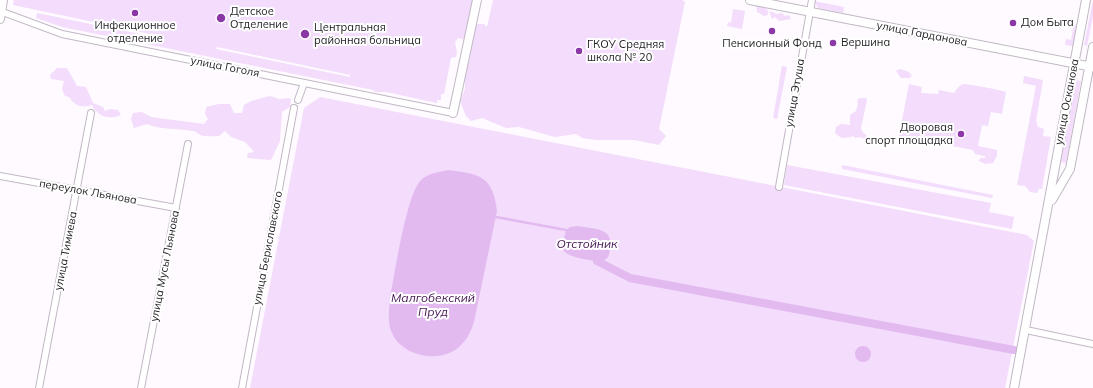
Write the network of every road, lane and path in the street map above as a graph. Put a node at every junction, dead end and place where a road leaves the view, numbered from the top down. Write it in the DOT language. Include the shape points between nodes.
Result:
graph roads {
  1 [pos="3,0"];
  2 [pos="477,0"];
  3 [pos="750,0"];
  4 [pos="812,0"];
  5 [pos="1086,0"];
  6 [pos="810,12"];
  7 [pos="0,14"];
  8 [pos="1093,47"];
  9 [pos="1074,63"];
  10 [pos="1091,67"];
  11 [pos="304,83"];
  12 [pos="298,100"];
  13 [pos="294,108"];
  14 [pos="91,113"];
  15 [pos="453,114"];
  16 [pos="188,144"];
  17 [pos="0,176"];
  18 [pos="779,187"];
  19 [pos="77,190"];
  20 [pos="1050,204"];
  21 [pos="176,208"];
  22 [pos="1026,330"];
  23 [pos="1093,344"];
  24 [pos="39,388"];
  25 [pos="141,388"];
  26 [pos="242,388"];
  27 [pos="1014,388"];
  1 -- 7 [label="street"];
  2 -- 15 [label="street"];
  3 -- 6 [label="street, улица Гарданова"];
  4 -- 6 [label="street, улица Этуша"];
  5 -- 9 [label="street, улица Осканова"];
  6 -- 9 [label="street, улица Гарданова"];
  6 -- 18 [label="street, улица Этуша"];
  7 -- 11 [label="street, улица Гоголя" via="62,34"];
  8 -- 10 [label="street, улица Осканова"];
  9 -- 10 [label="street, улица Гарданова"];
  9 -- 20 [label="street, улица Осканова" via="1055,162"];
  10 -- 20 [label="street, улица Осканова" via="1070,169"];
  11 -- 12 [label="street"];
  11 -- 15 [label="street, улица Гоголя"];
  13 -- 26 [label="street, улица Бериславского"];
  14 -- 19 [label="street, улица Тимиева"];
  16 -- 21 [label="street, улица Мусы Льянова"];
  17 -- 19 [label="street, переулок Льянова"];
  19 -- 21 [label="street, переулок Льянова"];
  19 -- 24 [label="street, улица Тимиева"];
  20 -- 22 [label="street, улица Осканова"];
  21 -- 25 [label="street, улица Мусы Льянова"];
  22 -- 23 [label="street"];
  22 -- 27 [label="street, улица Осканова"];
}
